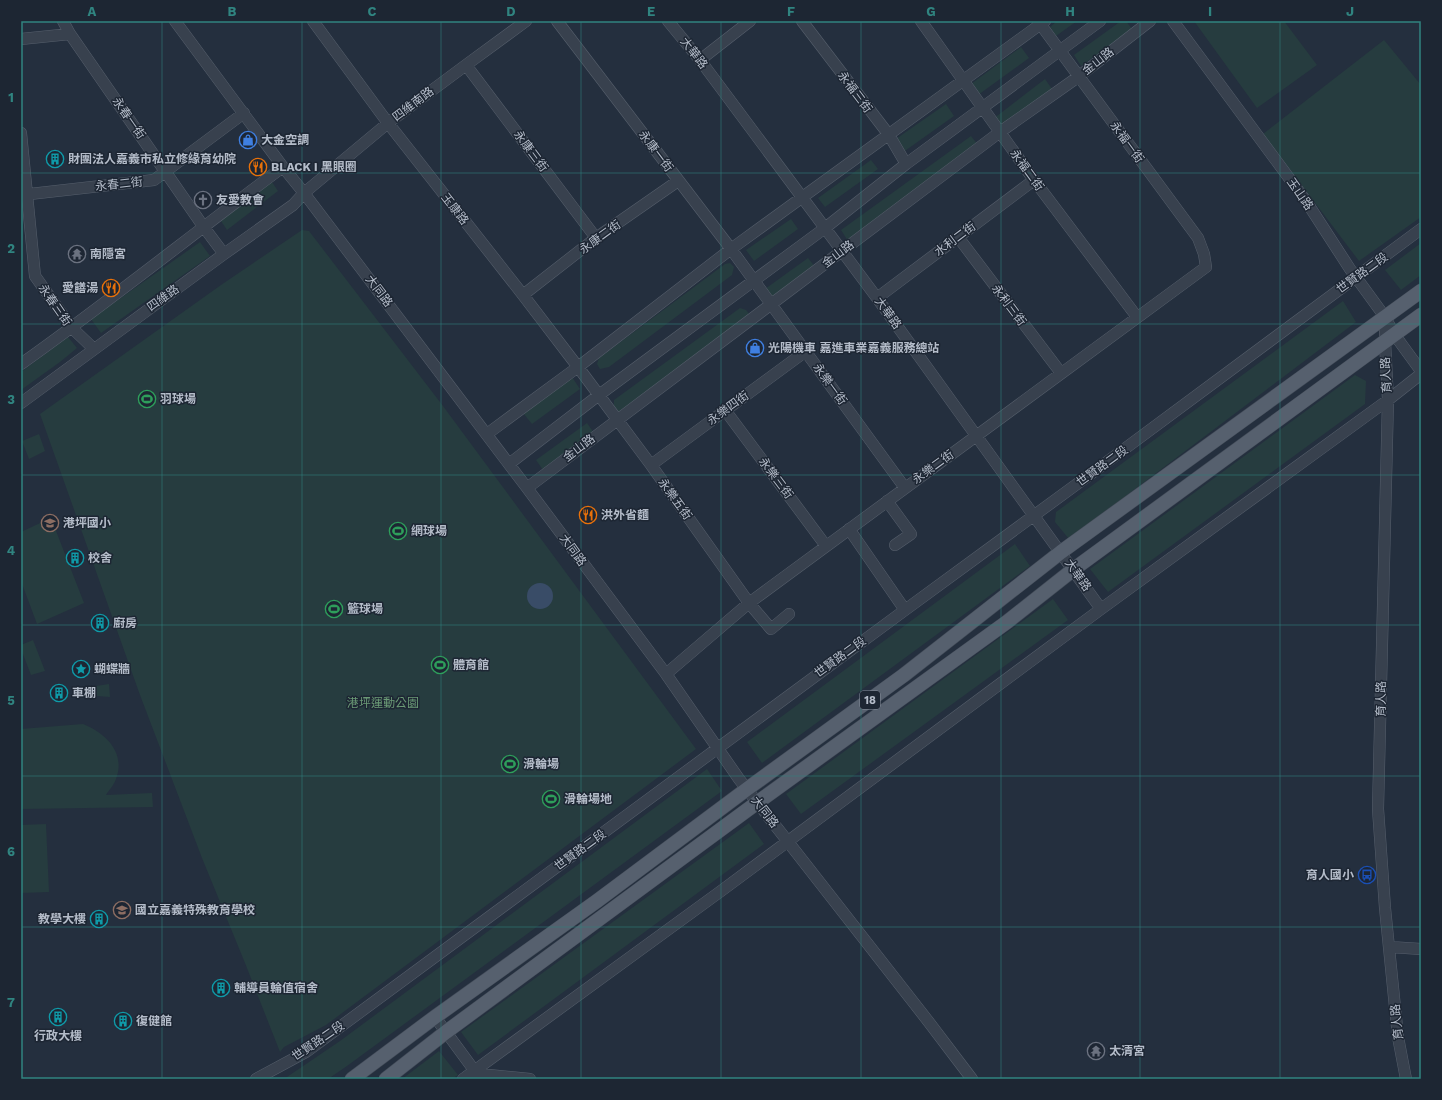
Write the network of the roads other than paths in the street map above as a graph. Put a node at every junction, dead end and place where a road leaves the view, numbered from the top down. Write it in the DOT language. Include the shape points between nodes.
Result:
graph roads {
  1 [pos="63,21"];
  2 [pos="175,21"];
  3 [pos="313,21"];
  4 [pos="526,21"];
  5 [pos="557,21"];
  6 [pos="668,21"];
  7 [pos="750,21"];
  8 [pos="802,21"];
  9 [pos="921,21"];
  10 [pos="1100,21"];
  11 [pos="1150,21"];
  12 [pos="1173,21"];
  13 [pos="1041,22"];
  14 [pos="70,34"];
  15 [pos="21,39"];
  16 [pos="1060,52"];
  17 [pos="700,60"];
  18 [pos="466,65"];
  19 [pos="1078,77"];
  20 [pos="964,80"];
  21 [pos="983,107"];
  22 [pos="244,113"];
  23 [pos="388,123"];
  24 [pos="1000,132"];
  25 [pos="21,133"];
  26 [pos="889,135"];
  27 [pos="906,164"];
  28 [pos="283,167"];
  29 [pos="165,171"];
  30 [pos="1034,180"];
  31 [pos="678,181"];
  32 [pos="304,193"];
  33 [pos="24,195"];
  34 [pos="803,198"];
  35 [pos="203,226"];
  36 [pos="824,228"];
  37 [pos="1421,229"];
  38 [pos="958,237"];
  39 [pos="596,238"];
  40 [pos="732,249"];
  41 [pos="842,251"];
  42 [pos="224,254"];
  43 [pos="1206,267"];
  44 [pos="1357,278"];
  45 [pos="754,281"];
  46 [pos="1421,291"];
  47 [pos="523,295"];
  48 [pos="877,298"];
  49 [pos="771,304"];
  50 [pos="1421,315"];
  51 [pos="1137,317"];
  52 [pos="1385,317"];
  53 [pos="72,328"];
  54 [pos="1389,338"];
  55 [pos="94,349"];
  56 [pos="806,351"];
  57 [pos="21,364"];
  58 [pos="578,367"];
  59 [pos="1421,371"];
  60 [pos="1061,373"];
  61 [pos="1421,374"];
  62 [pos="599,396"];
  63 [pos="1388,400"];
  64 [pos="21,403"];
  65 [pos="725,410"];
  66 [pos="617,419"];
  67 [pos="487,434"];
  68 [pos="978,436"];
  69 [pos="509,464"];
  70 [pos="651,465"];
  71 [pos="527,488"];
  72 [pos="905,488"];
  73 [pos="887,501"];
  74 [pos="1035,515"];
  75 [pos="849,529"];
  76 [pos="895,545"];
  77 [pos="826,546"];
  78 [pos="1061,552"];
  79 [pos="1074,569"];
  80 [pos="749,603"];
  81 [pos="1101,609"];
  82 [pos="905,610"];
  83 [pos="789,614"];
  84 [pos="666,674"];
  85 [pos="718,748"];
  86 [pos="747,789"];
  87 [pos="758,802"];
  88 [pos="788,841"];
  89 [pos="1390,947"];
  90 [pos="1421,948"];
  91 [pos="436,1017"];
  92 [pos="446,1032"];
  93 [pos="474,1070"];
  94 [pos="256,1079"];
  95 [pos="352,1079"];
  96 [pos="386,1079"];
  97 [pos="463,1079"];
  98 [pos="530,1079"];
  99 [pos="972,1079"];
  100 [pos="1406,1079"];
  1 -- 14 [label="street, 永春一街"];
  2 -- 22 [label="street, 大同路"];
  3 -- 23 [label="street, 玉康路"];
  4 -- 18 [label="street, 四維南路"];
  5 -- 31 [label="street, 永康一街"];
  6 -- 17 [label="street, 大華路"];
  7 -- 17 [label="street"];
  8 -- 26 [label="street, 永福三街"];
  9 -- 20 [label="street, 永福二街"];
  10 -- 16 [label="street"];
  11 -- 19 [label="street, 金山路"];
  12 -- 44 [label="street, 玉山路" via="1306,201"];
  13 -- 16 [label="street, 永福一街"];
  13 -- 20 [label="street"];
  14 -- 15 [label="street"];
  14 -- 29 [label="street, 永春一街"];
  16 -- 19 [label="street, 永福一街"];
  16 -- 21 [label="street"];
  17 -- 34 [label="street, 大華路"];
  18 -- 23 [label="street, 四維南路"];
  18 -- 39 [label="street, 永康三街"];
  19 -- 24 [label="street, 金山路"];
  19 -- 43 [label="street, 永福一街" via="1198,238"];
  20 -- 21 [label="street, 永福二街"];
  20 -- 26 [label="street"];
  21 -- 24 [label="street, 永福二街"];
  21 -- 27 [label="street"];
  22 -- 28 [label="street, 大同路"];
  22 -- 29 [label="street, 永春二街"];
  23 -- 32 [label="street, 四維南路"];
  23 -- 47 [label="street, 玉康路"];
  24 -- 30 [label="street, 永福二街"];
  24 -- 41 [label="street, 金山路"];
  25 -- 33 [label="street, 永春三街"];
  26 -- 27 [label="street, 永福三街"];
  26 -- 34 [label="street"];
  27 -- 36 [label="street"];
  28 -- 32 [label="street, 大同路"];
  28 -- 35 [label="street"];
  29 -- 33 [label="street, 永春二街" via="154,180"];
  29 -- 35 [label="street, 永春一街"];
  30 -- 38 [label="street, 水利二街"];
  30 -- 51 [label="street, 永福二街"];
  31 -- 39 [label="street, 永康二街"];
  31 -- 40 [label="street, 永康一街"];
  32 -- 42 [label="street, 四維路" via="294,205"];
  32 -- 67 [label="street, 大同路"];
  33 -- 53 [label="street, 永春三街" via="35,276"];
  34 -- 36 [label="street, 大華路"];
  34 -- 40 [label="street"];
  35 -- 42 [label="street, 永春一街"];
  35 -- 53 [label="street"];
  36 -- 41 [label="street, 大華路"];
  36 -- 45 [label="street"];
  37 -- 44 [label="street, 世賢路二段"];
  38 -- 48 [label="street, 水利二街"];
  38 -- 60 [label="street, 永利三街"];
  39 -- 47 [label="street, 永康二街"];
  40 -- 45 [label="street, 永康一街"];
  40 -- 58 [label="street"];
  41 -- 48 [label="street, 大華路"];
  41 -- 49 [label="street, 金山路"];
  42 -- 55 [label="street, 四維路"];
  43 -- 51 [label="street, 永樂二街"];
  44 -- 52 [label="street, 玉山路"];
  44 -- 74 [label="street, 世賢路二段"];
  45 -- 49 [label="street, 永樂一街"];
  45 -- 62 [label="street"];
  46 -- 52 [label="main road, 18"];
  47 -- 58 [label="street, 玉康路"];
  48 -- 68 [label="street, 大華路"];
  49 -- 56 [label="street, 永樂一街"];
  49 -- 66 [label="street, 金山路"];
  50 -- 54 [label="main road, 18"];
  51 -- 60 [label="street, 永樂二街"];
  52 -- 54 [label="street, 育人路"];
  52 -- 78 [label="main road, 18"];
  53 -- 55 [label="street, 永春三街"];
  53 -- 57 [label="street"];
  54 -- 59 [label="street"];
  54 -- 63 [label="street, 育人路"];
  54 -- 79 [label="main road, 18"];
  55 -- 64 [label="street, 四維路"];
  56 -- 65 [label="street, 永樂四街"];
  56 -- 72 [label="street, 永樂一街"];
  58 -- 62 [label="street, 玉康路"];
  58 -- 67 [label="street"];
  60 -- 68 [label="street, 永樂二街"];
  61 -- 63 [label="street"];
  62 -- 66 [label="street, 永樂五街"];
  62 -- 69 [label="street"];
  63 -- 81 [label="street"];
  63 -- 89 [label="street, 育人路" via="1378,809"];
  65 -- 70 [label="street, 永樂四街"];
  65 -- 77 [label="street, 永樂三街"];
  66 -- 70 [label="street, 永樂五街"];
  66 -- 71 [label="street, 金山路"];
  67 -- 69 [label="street, 大同路"];
  68 -- 72 [label="street, 永樂二街"];
  68 -- 74 [label="street, 大華路"];
  69 -- 71 [label="street, 大同路"];
  70 -- 80 [label="street, 永樂五街"];
  71 -- 84 [label="street, 大同路"];
  72 -- 73 [label="street, 永樂二街"];
  73 -- 75 [label="street, 永樂二街"];
  73 -- 76 [label="street" via="911,534"];
  74 -- 78 [label="street, 大華路"];
  74 -- 82 [label="street, 世賢路二段"];
  75 -- 77 [label="street, 永樂二街"];
  75 -- 82 [label="street"];
  77 -- 80 [label="street, 永樂二街"];
  78 -- 79 [label="street, 大華路"];
  78 -- 86 [label="main road, 18" via="904,675"];
  79 -- 81 [label="street, 大華路"];
  79 -- 87 [label="main road, 18" via="1007,622"];
  80 -- 83 [label="street, 永樂五街" via="771,629"];
  80 -- 84 [label="street, 永樂二街"];
  81 -- 88 [label="street"];
  82 -- 85 [label="street, 世賢路二段"];
  84 -- 85 [label="street, 大同路"];
  85 -- 86 [label="street, 大同路"];
  85 -- 94 [label="street, 世賢路二段" via="306,1052"];
  86 -- 87 [label="street, 大同路"];
  86 -- 91 [label="main road, 18"];
  87 -- 88 [label="street, 大同路"];
  87 -- 92 [label="main road, 18"];
  88 -- 93 [label="street"];
  88 -- 99 [label="street, 大同路"];
  89 -- 90 [label="street"];
  89 -- 100 [label="street, 育人路" via="1398,1037"];
  91 -- 92 [label="street"];
  91 -- 95 [label="main road, 18"];
  92 -- 93 [label="street"];
  92 -- 96 [label="main road, 18"];
  93 -- 97 [label="street"];
  93 -- 98 [label="street" via="479,1074"];
}
